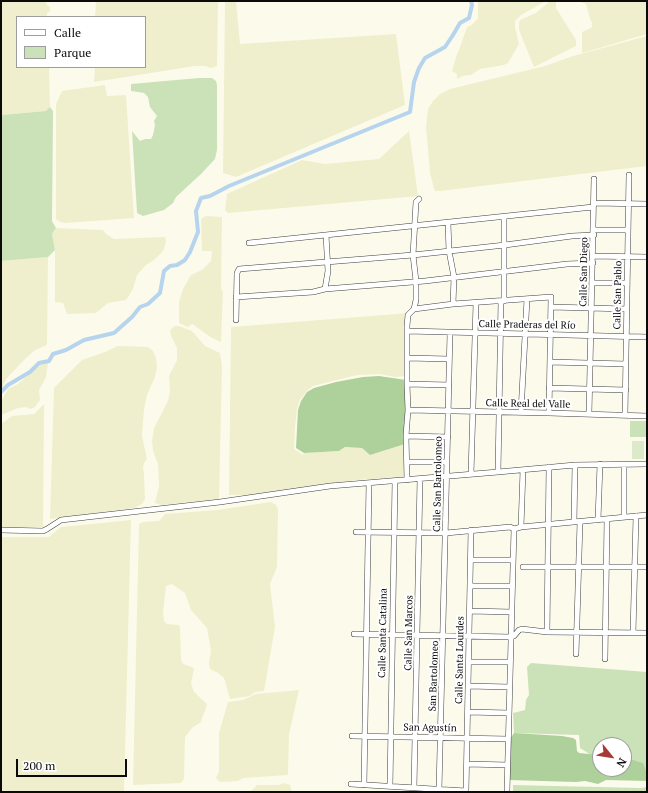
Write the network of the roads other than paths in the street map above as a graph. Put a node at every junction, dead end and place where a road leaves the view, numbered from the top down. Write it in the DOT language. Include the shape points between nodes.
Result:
graph roads {
  1 [pos="629,175"];
  2 [pos="594,179"];
  3 [pos="419,198"];
  4 [pos="628,204"];
  5 [pos="647,204"];
  6 [pos="594,205"];
  7 [pos="504,216"];
  8 [pos="448,223"];
  9 [pos="415,226"];
  10 [pos="628,230"];
  11 [pos="594,232"];
  12 [pos="326,235"];
  13 [pos="249,243"];
  14 [pos="505,245"];
  15 [pos="450,251"];
  16 [pos="413,255"];
  17 [pos="593,256"];
  18 [pos="628,256"];
  19 [pos="647,257"];
  20 [pos="327,262"];
  21 [pos="593,262"];
  22 [pos="505,271"];
  23 [pos="454,277"];
  24 [pos="416,282"];
  25 [pos="593,283"];
  26 [pos="627,283"];
  27 [pos="325,289"];
  28 [pos="236,297"];
  29 [pos="527,299"];
  30 [pos="502,301"];
  31 [pos="476,303"];
  32 [pos="453,304"];
  33 [pos="551,307"];
  34 [pos="592,308"];
  35 [pos="414,309"];
  36 [pos="627,309"];
  37 [pos="236,320"];
  38 [pos="407,331"];
  39 [pos="450,333"];
  40 [pos="476,333"];
  41 [pos="500,334"];
  42 [pos="524,334"];
  43 [pos="551,334"];
  44 [pos="592,335"];
  45 [pos="626,336"];
  46 [pos="647,337"];
  47 [pos="407,358"];
  48 [pos="449,359"];
  49 [pos="550,362"];
  50 [pos="591,363"];
  51 [pos="626,364"];
  52 [pos="407,384"];
  53 [pos="449,385"];
  54 [pos="550,388"];
  55 [pos="590,389"];
  56 [pos="626,390"];
  57 [pos="408,410"];
  58 [pos="448,412"];
  59 [pos="474,412"];
  60 [pos="499,412"];
  61 [pos="522,412"];
  62 [pos="549,413"];
  63 [pos="589,414"];
  64 [pos="625,415"];
  65 [pos="647,416"];
  66 [pos="406,436"];
  67 [pos="448,437"];
  68 [pos="407,462"];
  69 [pos="447,462"];
  70 [pos="575,464"];
  71 [pos="600,464"];
  72 [pos="624,464"];
  73 [pos="647,464"];
  74 [pos="549,467"];
  75 [pos="523,470"];
  76 [pos="498,472"];
  77 [pos="471,474"];
  78 [pos="447,476"];
  79 [pos="420,479"];
  80 [pos="407,480"];
  81 [pos="395,481"];
  82 [pos="369,483"];
  83 [pos="647,515"];
  84 [pos="636,516"];
  85 [pos="624,517"];
  86 [pos="607,519"];
  87 [pos="598,520"];
  88 [pos="577,522"];
  89 [pos="548,525"];
  90 [pos="521,527"];
  91 [pos="514,529"];
  92 [pos="1,530"];
  93 [pos="471,530"];
  94 [pos="356,532"];
  95 [pos="368,532"];
  96 [pos="394,533"];
  97 [pos="420,533"];
  98 [pos="446,533"];
  99 [pos="471,560"];
  100 [pos="512,560"];
  101 [pos="548,566"];
  102 [pos="578,566"];
  103 [pos="635,566"];
  104 [pos="523,567"];
  105 [pos="607,567"];
  106 [pos="647,567"];
  107 [pos="470,586"];
  108 [pos="512,586"];
  109 [pos="470,611"];
  110 [pos="511,612"];
  111 [pos="547,632"];
  112 [pos="577,632"];
  113 [pos="606,632"];
  114 [pos="633,633"];
  115 [pos="647,633"];
  116 [pos="354,634"];
  117 [pos="367,634"];
  118 [pos="392,634"];
  119 [pos="418,635"];
  120 [pos="444,636"];
  121 [pos="469,636"];
  122 [pos="511,637"];
  123 [pos="576,654"];
  124 [pos="605,659"];
  125 [pos="469,662"];
  126 [pos="510,662"];
  127 [pos="468,686"];
  128 [pos="509,687"];
  129 [pos="468,712"];
  130 [pos="509,713"];
  131 [pos="352,736"];
  132 [pos="365,736"];
  133 [pos="390,736"];
  134 [pos="416,737"];
  135 [pos="441,737"];
  136 [pos="467,738"];
  137 [pos="508,739"];
  138 [pos="467,764"];
  139 [pos="508,765"];
  140 [pos="351,784"];
  141 [pos="364,785"];
  142 [pos="390,786"];
  143 [pos="414,788"];
  144 [pos="439,790"];
  145 [pos="466,791"];
  146 [pos="507,791"];
  1 -- 4 [label="street, Calle San Pablo"];
  2 -- 6 [label="street, Calle San Diego"];
  3 -- 9 [label="street" via="416,202"];
  4 -- 5 [label="street"];
  4 -- 6 [label="street"];
  4 -- 10 [label="street, Calle San Pablo"];
  6 -- 7 [label="street"];
  6 -- 11 [label="street, Calle San Diego"];
  7 -- 8 [label="street"];
  7 -- 14 [label="street"];
  8 -- 9 [label="street"];
  8 -- 15 [label="street"];
  9 -- 12 [label="street"];
  9 -- 16 [label="street"];
  10 -- 11 [label="street"];
  10 -- 18 [label="street, Calle San Pablo"];
  11 -- 14 [label="street"];
  11 -- 17 [label="street, Calle San Diego"];
  12 -- 13 [label="street"];
  12 -- 20 [label="street"];
  14 -- 15 [label="street"];
  14 -- 22 [label="street"];
  15 -- 16 [label="street"];
  15 -- 23 [label="street"];
  16 -- 20 [label="street"];
  16 -- 24 [label="street"];
  17 -- 18 [label="street"];
  17 -- 21 [label="street, Calle San Diego"];
  18 -- 19 [label="street"];
  18 -- 26 [label="street, Calle San Pablo"];
  20 -- 27 [label="street"];
  20 -- 28 [label="street" via="239,269"];
  21 -- 22 [label="street"];
  21 -- 25 [label="street, Calle San Diego"];
  22 -- 23 [label="street"];
  22 -- 30 [label="street"];
  23 -- 24 [label="street"];
  23 -- 32 [label="street"];
  24 -- 27 [label="street"];
  24 -- 35 [label="street"];
  25 -- 26 [label="street"];
  25 -- 34 [label="street, Calle San Diego"];
  26 -- 36 [label="street, Calle San Pablo"];
  27 -- 28 [label="street"];
  28 -- 37 [label="street"];
  29 -- 30 [label="street"];
  29 -- 33 [label="street" via="550,297"];
  29 -- 42 [label="street"];
  30 -- 31 [label="street"];
  30 -- 41 [label="street"];
  31 -- 32 [label="street"];
  31 -- 40 [label="street"];
  32 -- 35 [label="street"];
  33 -- 34 [label="street"];
  33 -- 43 [label="street"];
  34 -- 36 [label="street"];
  34 -- 44 [label="street, Calle San Diego"];
  35 -- 38 [label="street" via="408,315"];
  36 -- 45 [label="street, Calle San Pablo"];
  38 -- 39 [label="street, Calle Praderas del Río"];
  38 -- 47 [label="street"];
  39 -- 40 [label="street, Calle Praderas del Río"];
  39 -- 48 [label="street, Calle San Bartolomeo"];
  40 -- 41 [label="street, Calle Praderas del Río"];
  40 -- 59 [label="street"];
  41 -- 42 [label="street, Calle Praderas del Río"];
  41 -- 60 [label="street"];
  42 -- 43 [label="street, Calle Praderas del Río"];
  42 -- 61 [label="street"];
  43 -- 44 [label="street, Calle Praderas del Río"];
  43 -- 49 [label="street"];
  44 -- 45 [label="street, Calle Praderas del Río"];
  44 -- 50 [label="street, Calle San Diego"];
  45 -- 46 [label="street, Calle Praderas del Río"];
  45 -- 51 [label="street, Calle San Pablo"];
  47 -- 48 [label="street"];
  47 -- 52 [label="street"];
  48 -- 53 [label="street, Calle San Bartolomeo"];
  49 -- 50 [label="street"];
  49 -- 54 [label="street"];
  50 -- 51 [label="street"];
  50 -- 55 [label="street, Calle San Diego"];
  51 -- 56 [label="street, Calle San Pablo"];
  52 -- 53 [label="street"];
  52 -- 57 [label="street"];
  53 -- 58 [label="street, Calle San Bartolomeo"];
  54 -- 55 [label="street"];
  54 -- 62 [label="street"];
  55 -- 56 [label="street"];
  55 -- 63 [label="street, Calle San Diego"];
  56 -- 64 [label="street, Calle San Pablo"];
  57 -- 58 [label="street, Calle Real del Valle"];
  57 -- 66 [label="street"];
  58 -- 59 [label="street, Calle Real del Valle"];
  58 -- 67 [label="street, Calle San Bartolomeo"];
  59 -- 60 [label="street, Calle Real del Valle"];
  59 -- 77 [label="street"];
  60 -- 61 [label="street, Calle Real del Valle"];
  60 -- 76 [label="street"];
  61 -- 62 [label="street, Calle Real del Valle"];
  62 -- 63 [label="street, Calle Real del Valle"];
  63 -- 64 [label="street, Calle Real del Valle"];
  64 -- 65 [label="street, Calle Real del Valle"];
  66 -- 67 [label="street"];
  66 -- 68 [label="street"];
  67 -- 69 [label="street, Calle San Bartolomeo"];
  68 -- 69 [label="street"];
  68 -- 80 [label="street"];
  69 -- 78 [label="street, Calle San Bartolomeo"];
  70 -- 71 [label="street"];
  70 -- 74 [label="street"];
  70 -- 88 [label="street"];
  71 -- 72 [label="street"];
  71 -- 87 [label="street"];
  72 -- 73 [label="street"];
  72 -- 85 [label="street"];
  74 -- 75 [label="street"];
  74 -- 89 [label="street"];
  75 -- 76 [label="street"];
  75 -- 90 [label="street"];
  76 -- 77 [label="street"];
  77 -- 78 [label="street"];
  78 -- 79 [label="street"];
  78 -- 98 [label="street, Calle San Bartolomeo"];
  79 -- 80 [label="street"];
  79 -- 97 [label="street, Calle San Marcos"];
  80 -- 81 [label="street"];
  81 -- 82 [label="street"];
  81 -- 96 [label="street, Calle Santa Catalina"];
  82 -- 92 [label="street" via="61,520 43,530"];
  82 -- 95 [label="street"];
  83 -- 84 [label="street"];
  84 -- 85 [label="street"];
  84 -- 103 [label="street"];
  85 -- 86 [label="street"];
  86 -- 87 [label="street"];
  86 -- 105 [label="street"];
  87 -- 88 [label="street"];
  88 -- 89 [label="street"];
  88 -- 102 [label="street"];
  89 -- 90 [label="street"];
  89 -- 101 [label="street"];
  90 -- 91 [label="street"];
  91 -- 93 [label="street" via="510,527"];
  91 -- 100 [label="street"];
  93 -- 98 [label="street"];
  93 -- 99 [label="street, Calle Santa Lourdes"];
  94 -- 95 [label="street"];
  95 -- 96 [label="street"];
  95 -- 117 [label="street"];
  96 -- 97 [label="street"];
  96 -- 118 [label="street, Calle Santa Catalina"];
  97 -- 98 [label="street"];
  97 -- 119 [label="street, Calle San Marcos"];
  98 -- 120 [label="street, Calle San Bartolomeo"];
  99 -- 100 [label="street"];
  99 -- 107 [label="street, Calle Santa Lourdes"];
  100 -- 108 [label="street"];
  101 -- 102 [label="street"];
  101 -- 104 [label="street"];
  101 -- 111 [label="street"];
  102 -- 105 [label="street"];
  102 -- 112 [label="street"];
  103 -- 105 [label="street"];
  103 -- 106 [label="street"];
  103 -- 114 [label="street"];
  105 -- 113 [label="street"];
  107 -- 108 [label="street"];
  107 -- 109 [label="street, Calle Santa Lourdes"];
  108 -- 110 [label="street"];
  109 -- 110 [label="street"];
  109 -- 121 [label="street, Calle Santa Lourdes"];
  110 -- 122 [label="street"];
  111 -- 112 [label="street"];
  111 -- 122 [label="street" via="522,629"];
  112 -- 113 [label="street"];
  112 -- 123 [label="street"];
  113 -- 114 [label="street"];
  113 -- 124 [label="street"];
  114 -- 115 [label="street"];
  116 -- 117 [label="street"];
  117 -- 118 [label="street"];
  117 -- 132 [label="street"];
  118 -- 119 [label="street"];
  118 -- 133 [label="street, Calle Santa Catalina"];
  119 -- 120 [label="street"];
  119 -- 134 [label="street, Calle San Marcos"];
  120 -- 121 [label="street"];
  120 -- 135 [label="street, San Bartolomeo"];
  121 -- 122 [label="street"];
  121 -- 125 [label="street, Calle Santa Lourdes"];
  122 -- 126 [label="street"];
  125 -- 126 [label="street"];
  125 -- 127 [label="street, Calle Santa Lourdes"];
  126 -- 128 [label="street"];
  127 -- 128 [label="street"];
  127 -- 129 [label="street, Calle Santa Lourdes"];
  128 -- 130 [label="street"];
  129 -- 130 [label="street"];
  129 -- 136 [label="street, Calle Santa Lourdes"];
  130 -- 137 [label="street"];
  131 -- 132 [label="street, San Agustín"];
  132 -- 133 [label="street, San Agustín"];
  132 -- 141 [label="street"];
  133 -- 134 [label="street, San Agustín"];
  133 -- 142 [label="street, Calle Santa Catalina"];
  134 -- 135 [label="street, San Agustín"];
  134 -- 143 [label="street, Calle San Marcos"];
  135 -- 136 [label="street, San Agustín"];
  135 -- 144 [label="street, San Bartolomeo"];
  136 -- 137 [label="street, San Agustín"];
  136 -- 138 [label="street, Calle Santa Lourdes"];
  137 -- 139 [label="street"];
  138 -- 139 [label="street"];
  138 -- 145 [label="street, Calle Santa Lourdes"];
  139 -- 146 [label="street"];
  140 -- 141 [label="street"];
  141 -- 142 [label="street"];
  142 -- 143 [label="street"];
  143 -- 144 [label="street"];
  144 -- 145 [label="street"];
}
